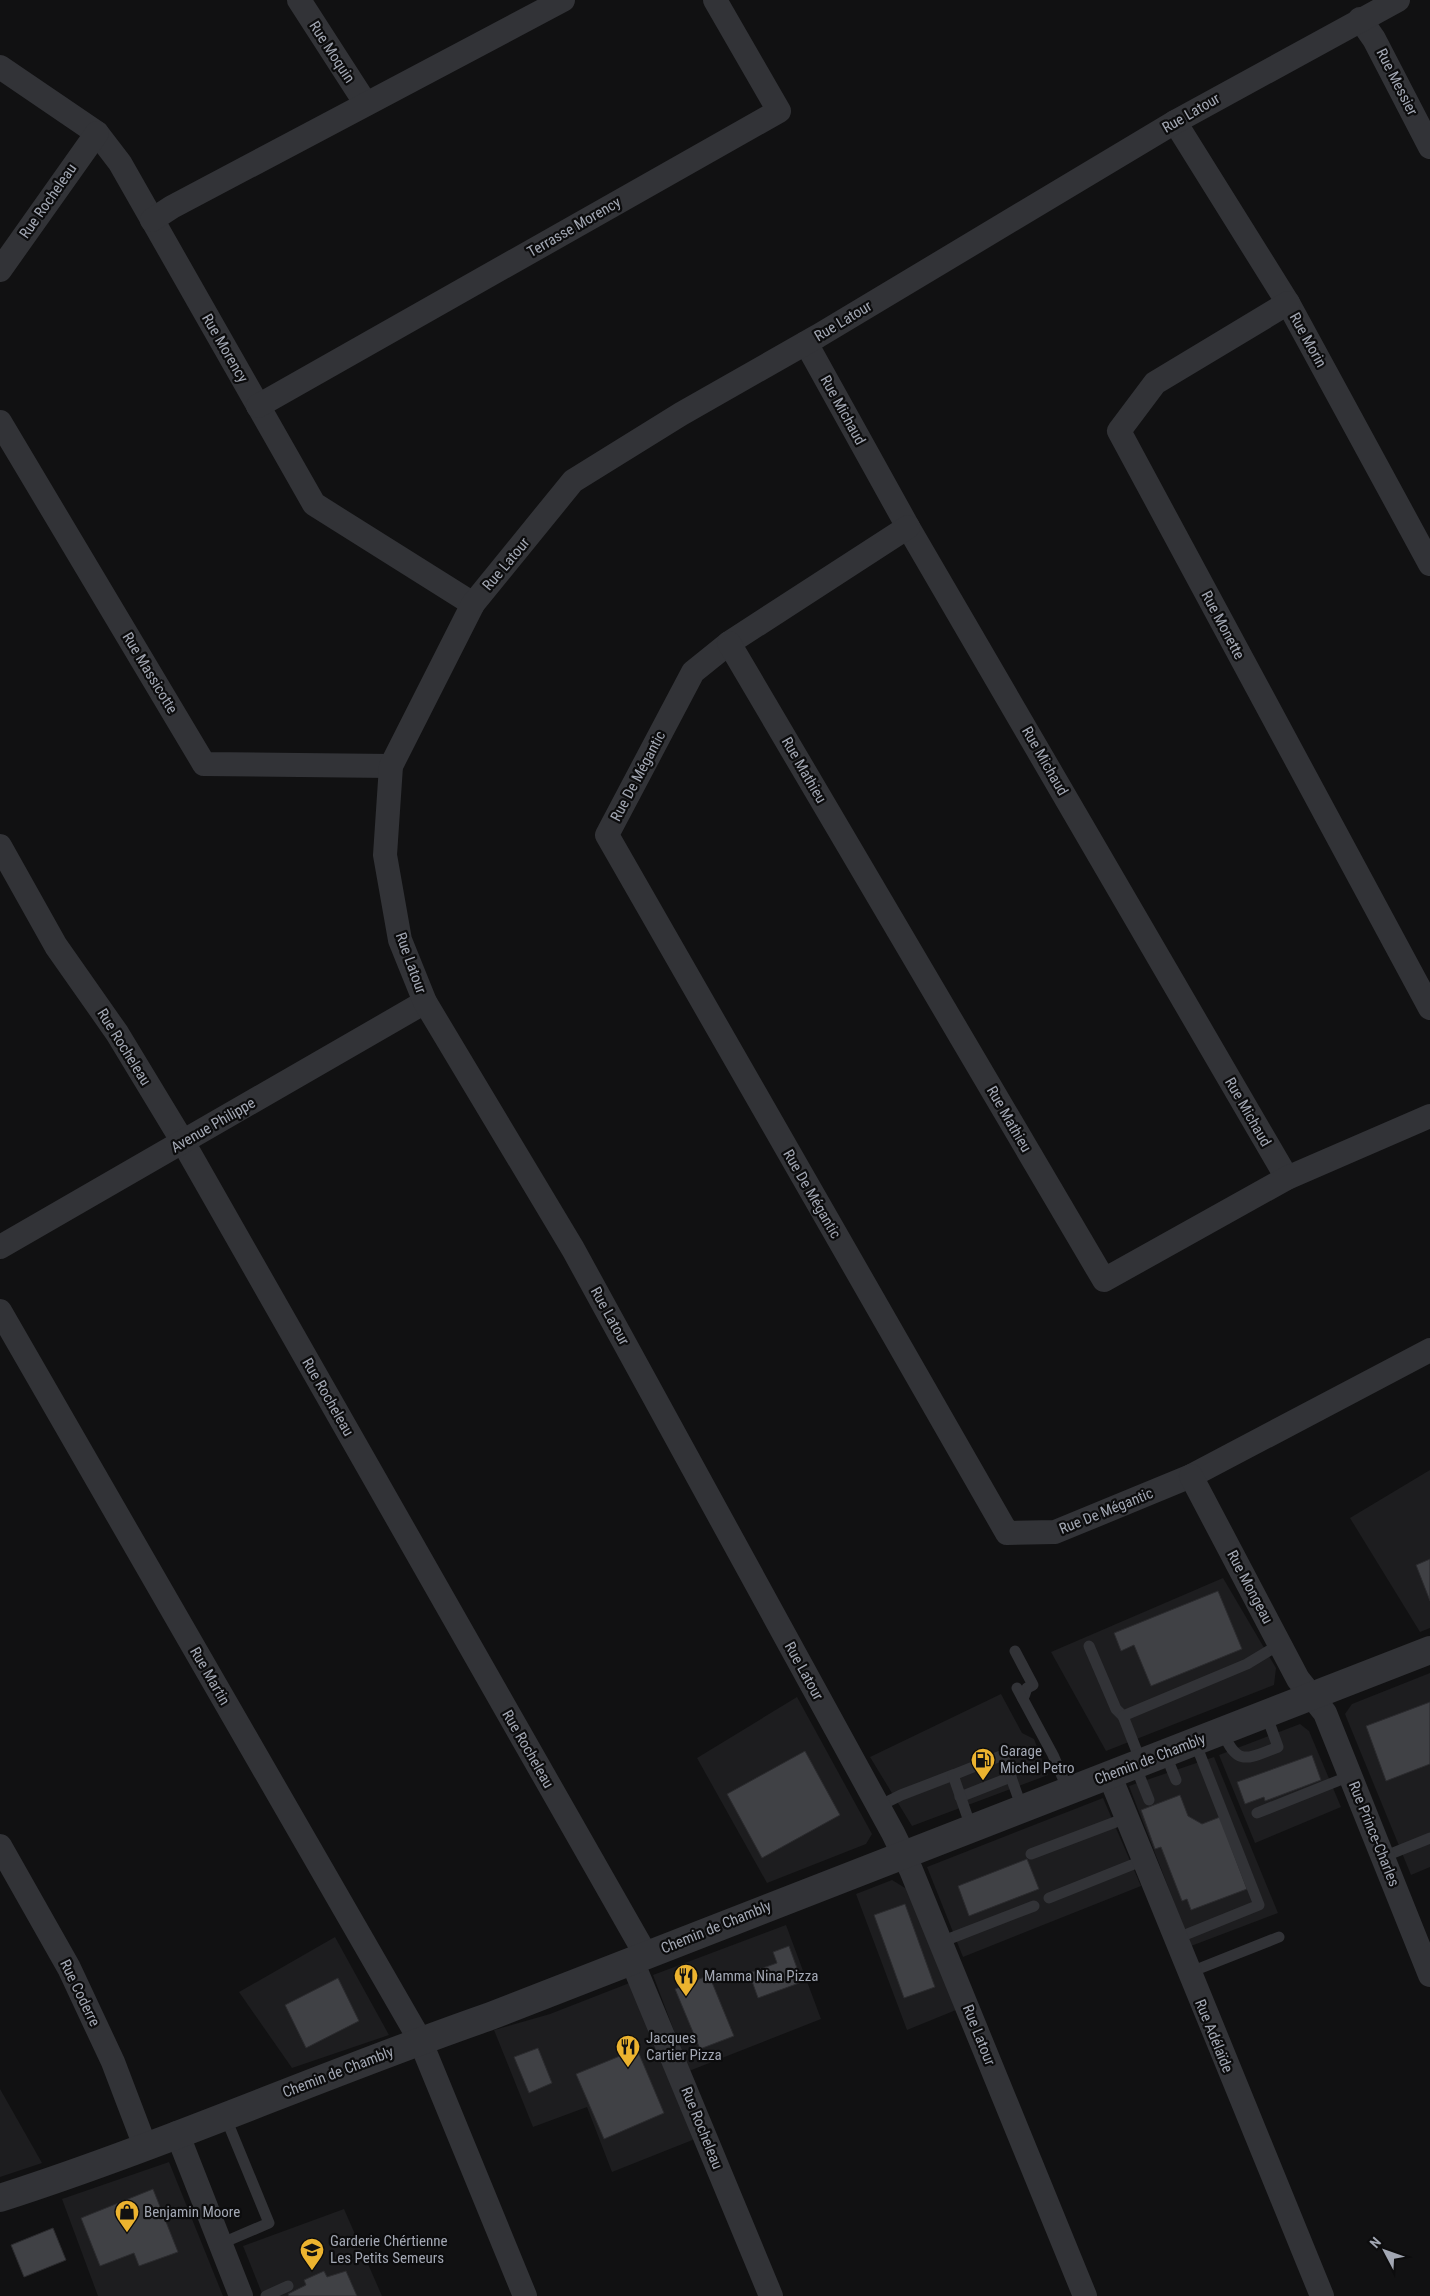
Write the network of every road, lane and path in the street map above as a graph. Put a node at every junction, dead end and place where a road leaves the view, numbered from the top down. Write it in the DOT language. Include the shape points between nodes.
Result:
graph roads {
  1 [pos="299,0"];
  2 [pos="563,0"];
  3 [pos="715,0"];
  4 [pos="1398,0"];
  5 [pos="1360,19"];
  6 [pos="0,67"];
  7 [pos="366,104"];
  8 [pos="1175,122"];
  9 [pos="97,134"];
  10 [pos="1430,147"];
  11 [pos="152,220"];
  12 [pos="0,270"];
  13 [pos="1288,303"];
  14 [pos="806,343"];
  15 [pos="258,406"];
  16 [pos="0,422"];
  17 [pos="908,527"];
  18 [pos="1430,564"];
  19 [pos="473,604"];
  20 [pos="729,643"];
  21 [pos="391,766"];
  22 [pos="0,846"];
  23 [pos="426,1002"];
  24 [pos="1430,1008"];
  25 [pos="1430,1116"];
  26 [pos="183,1142"];
  27 [pos="1287,1178"];
  28 [pos="0,1247"];
  29 [pos="0,1311"];
  30 [pos="1430,1350"];
  31 [pos="1191,1476"];
  32 [pos="1280,1644"];
  33 [pos="1089,1646"];
  34 [pos="1430,1650"];
  35 [pos="1014,1651"];
  36 [pos="1017,1688"];
  37 [pos="1312,1696"];
  38 [pos="1023,1699"];
  39 [pos="1123,1716"];
  40 [pos="1195,1742"];
  41 [pos="1147,1760"];
  42 [pos="1109,1774"];
  43 [pos="953,1775"];
  44 [pos="1350,1776"];
  45 [pos="1011,1777"];
  46 [pos="1176,1780"];
  47 [pos="1068,1790"];
  48 [pos="960,1797"];
  49 [pos="1149,1800"];
  50 [pos="879,1806"];
  51 [pos="1022,1808"];
  52 [pos="1257,1813"];
  53 [pos="1126,1818"];
  54 [pos="971,1827"];
  55 [pos="1430,1838"];
  56 [pos="0,1846"];
  57 [pos="903,1854"];
  58 [pos="1031,1854"];
  59 [pos="1383,1857"];
  60 [pos="1144,1860"];
  61 [pos="1049,1898"];
  62 [pos="1034,1906"];
  63 [pos="1279,1937"];
  64 [pos="1175,1939"];
  65 [pos="941,1942"];
  66 [pos="639,1958"];
  67 [pos="1188,1972"];
  68 [pos="1430,1975"];
  69 [pos="420,2040"];
  70 [pos="225,2116"];
  71 [pos="177,2134"];
  72 [pos="145,2146"];
  73 [pos="0,2198"];
  74 [pos="220,2244"];
  75 [pos="288,2286"];
  76 [pos="241,2296"];
  77 [pos="266,2296"];
  78 [pos="525,2296"];
  79 [pos="771,2296"];
  80 [pos="1085,2296"];
  81 [pos="1322,2296"];
  1 -- 7 [label="street, Rue Moquin"];
  2 -- 7 [label="street"];
  3 -- 15 [label="street, Terrasse Morency" via="779,112"];
  4 -- 5 [label="street, Rue Latour"];
  5 -- 8 [label="street, Rue Latour"];
  5 -- 10 [label="street, Rue Messier" via="1374,39"];
  6 -- 9 [label="street, Rue Morency"];
  7 -- 11 [label="street"];
  8 -- 13 [label="street, Rue Morin"];
  8 -- 14 [label="street, Rue Latour"];
  9 -- 11 [label="street, Rue Morency" via="120,163"];
  9 -- 12 [label="street, Rue Rocheleau"];
  11 -- 15 [label="street, Rue Morency"];
  13 -- 18 [label="street, Rue Morin"];
  13 -- 24 [label="street, Rue Monette" via="1155,383 1119,431"];
  14 -- 17 [label="street, Rue Michaud"];
  14 -- 19 [label="street, Rue Latour" via="681,414 573,481"];
  15 -- 19 [label="street, Rue Morency" via="314,504"];
  16 -- 21 [label="street, Rue Massicotte" via="204,764"];
  17 -- 20 [label="street, Rue De Mégantic"];
  17 -- 27 [label="street, Rue Michaud"];
  19 -- 21 [label="street, Rue Latour"];
  20 -- 27 [label="street, Rue Mathieu" via="1104,1280"];
  20 -- 31 [label="street, Rue De Mégantic" via="693,672 607,835 1007,1533 1054,1532"];
  21 -- 23 [label="street, Rue Latour" via="385,855 400,940"];
  22 -- 26 [label="street, Rue Rocheleau" via="56,946 117,1033"];
  23 -- 26 [label="street, Avenue Philippe"];
  23 -- 50 [label="street, Rue Latour" via="573,1249"];
  25 -- 27 [label="street, Rue Mathieu"];
  26 -- 28 [label="street, Avenue Philippe"];
  26 -- 66 [label="street, Rue Rocheleau"];
  29 -- 69 [label="street, Rue Martin"];
  30 -- 31 [label="street, Rue De Mégantic"];
  31 -- 32 [label="street, Rue Mongeau"];
  32 -- 37 [label="street, Rue Mongeau" via="1298,1679"];
  32 -- 39 [label="lane" via="1247,1664"];
  33 -- 39 [label="lane" via="1116,1709"];
  34 -- 37 [label="street, Chemin de Chambly"];
  35 -- 38 [label="lane" via="1033,1685 1027,1688"];
  36 -- 38 [label="lane"];
  37 -- 40 [label="street, Chemin de Chambly"];
  37 -- 44 [label="street, Rue Prince-Charles" via="1325,1713"];
  38 -- 47 [label="lane"];
  39 -- 41 [label="lane"];
  40 -- 41 [label="street, Chemin de Chambly"];
  40 -- 64 [label="lane" via="1259,1905"];
  41 -- 42 [label="street, Chemin de Chambly"];
  41 -- 46 [label="lane"];
  41 -- 49 [label="lane"];
  42 -- 47 [label="street, Chemin de Chambly"];
  42 -- 53 [label="street, Rue Adélaïde"];
  43 -- 45 [label="lane" via="1003,1756"];
  43 -- 48 [label="lane"];
  43 -- 50 [label="lane"];
  44 -- 52 [label="lane"];
  44 -- 59 [label="street, Rue Prince-Charles"];
  45 -- 48 [label="lane"];
  45 -- 51 [label="lane"];
  47 -- 51 [label="street, Chemin de Chambly"];
  48 -- 54 [label="lane"];
  50 -- 57 [label="street, Rue Latour"];
  51 -- 54 [label="street, Chemin de Chambly"];
  53 -- 58 [label="lane"];
  53 -- 60 [label="street, Rue Adélaïde"];
  54 -- 57 [label="street, Chemin de Chambly"];
  55 -- 59 [label="lane"];
  56 -- 72 [label="street, Rue Coderre" via="69,1968 113,2062"];
  57 -- 65 [label="street, Rue Latour"];
  57 -- 66 [label="street, Chemin de Chambly"];
  59 -- 68 [label="street, Rue Prince-Charles"];
  60 -- 61 [label="lane"];
  60 -- 64 [label="street, Rue Adélaïde"];
  62 -- 65 [label="lane"];
  63 -- 67 [label="lane"];
  64 -- 67 [label="street, Rue Adélaïde"];
  65 -- 80 [label="street, Rue Latour"];
  66 -- 69 [label="street, Chemin de Chambly"];
  66 -- 79 [label="street, Rue Rocheleau"];
  67 -- 81 [label="street, Rue Adélaïde"];
  69 -- 70 [label="street, Chemin de Chambly"];
  69 -- 78 [label="street, Rue Martin"];
  70 -- 71 [label="street, Chemin de Chambly"];
  70 -- 74 [label="lane" via="269,2223"];
  71 -- 72 [label="street, Chemin de Chambly"];
  71 -- 74 [label="street"];
  72 -- 73 [label="street, Chemin de Chambly"];
  74 -- 76 [label="street"];
  75 -- 77 [label="lane"];
}
